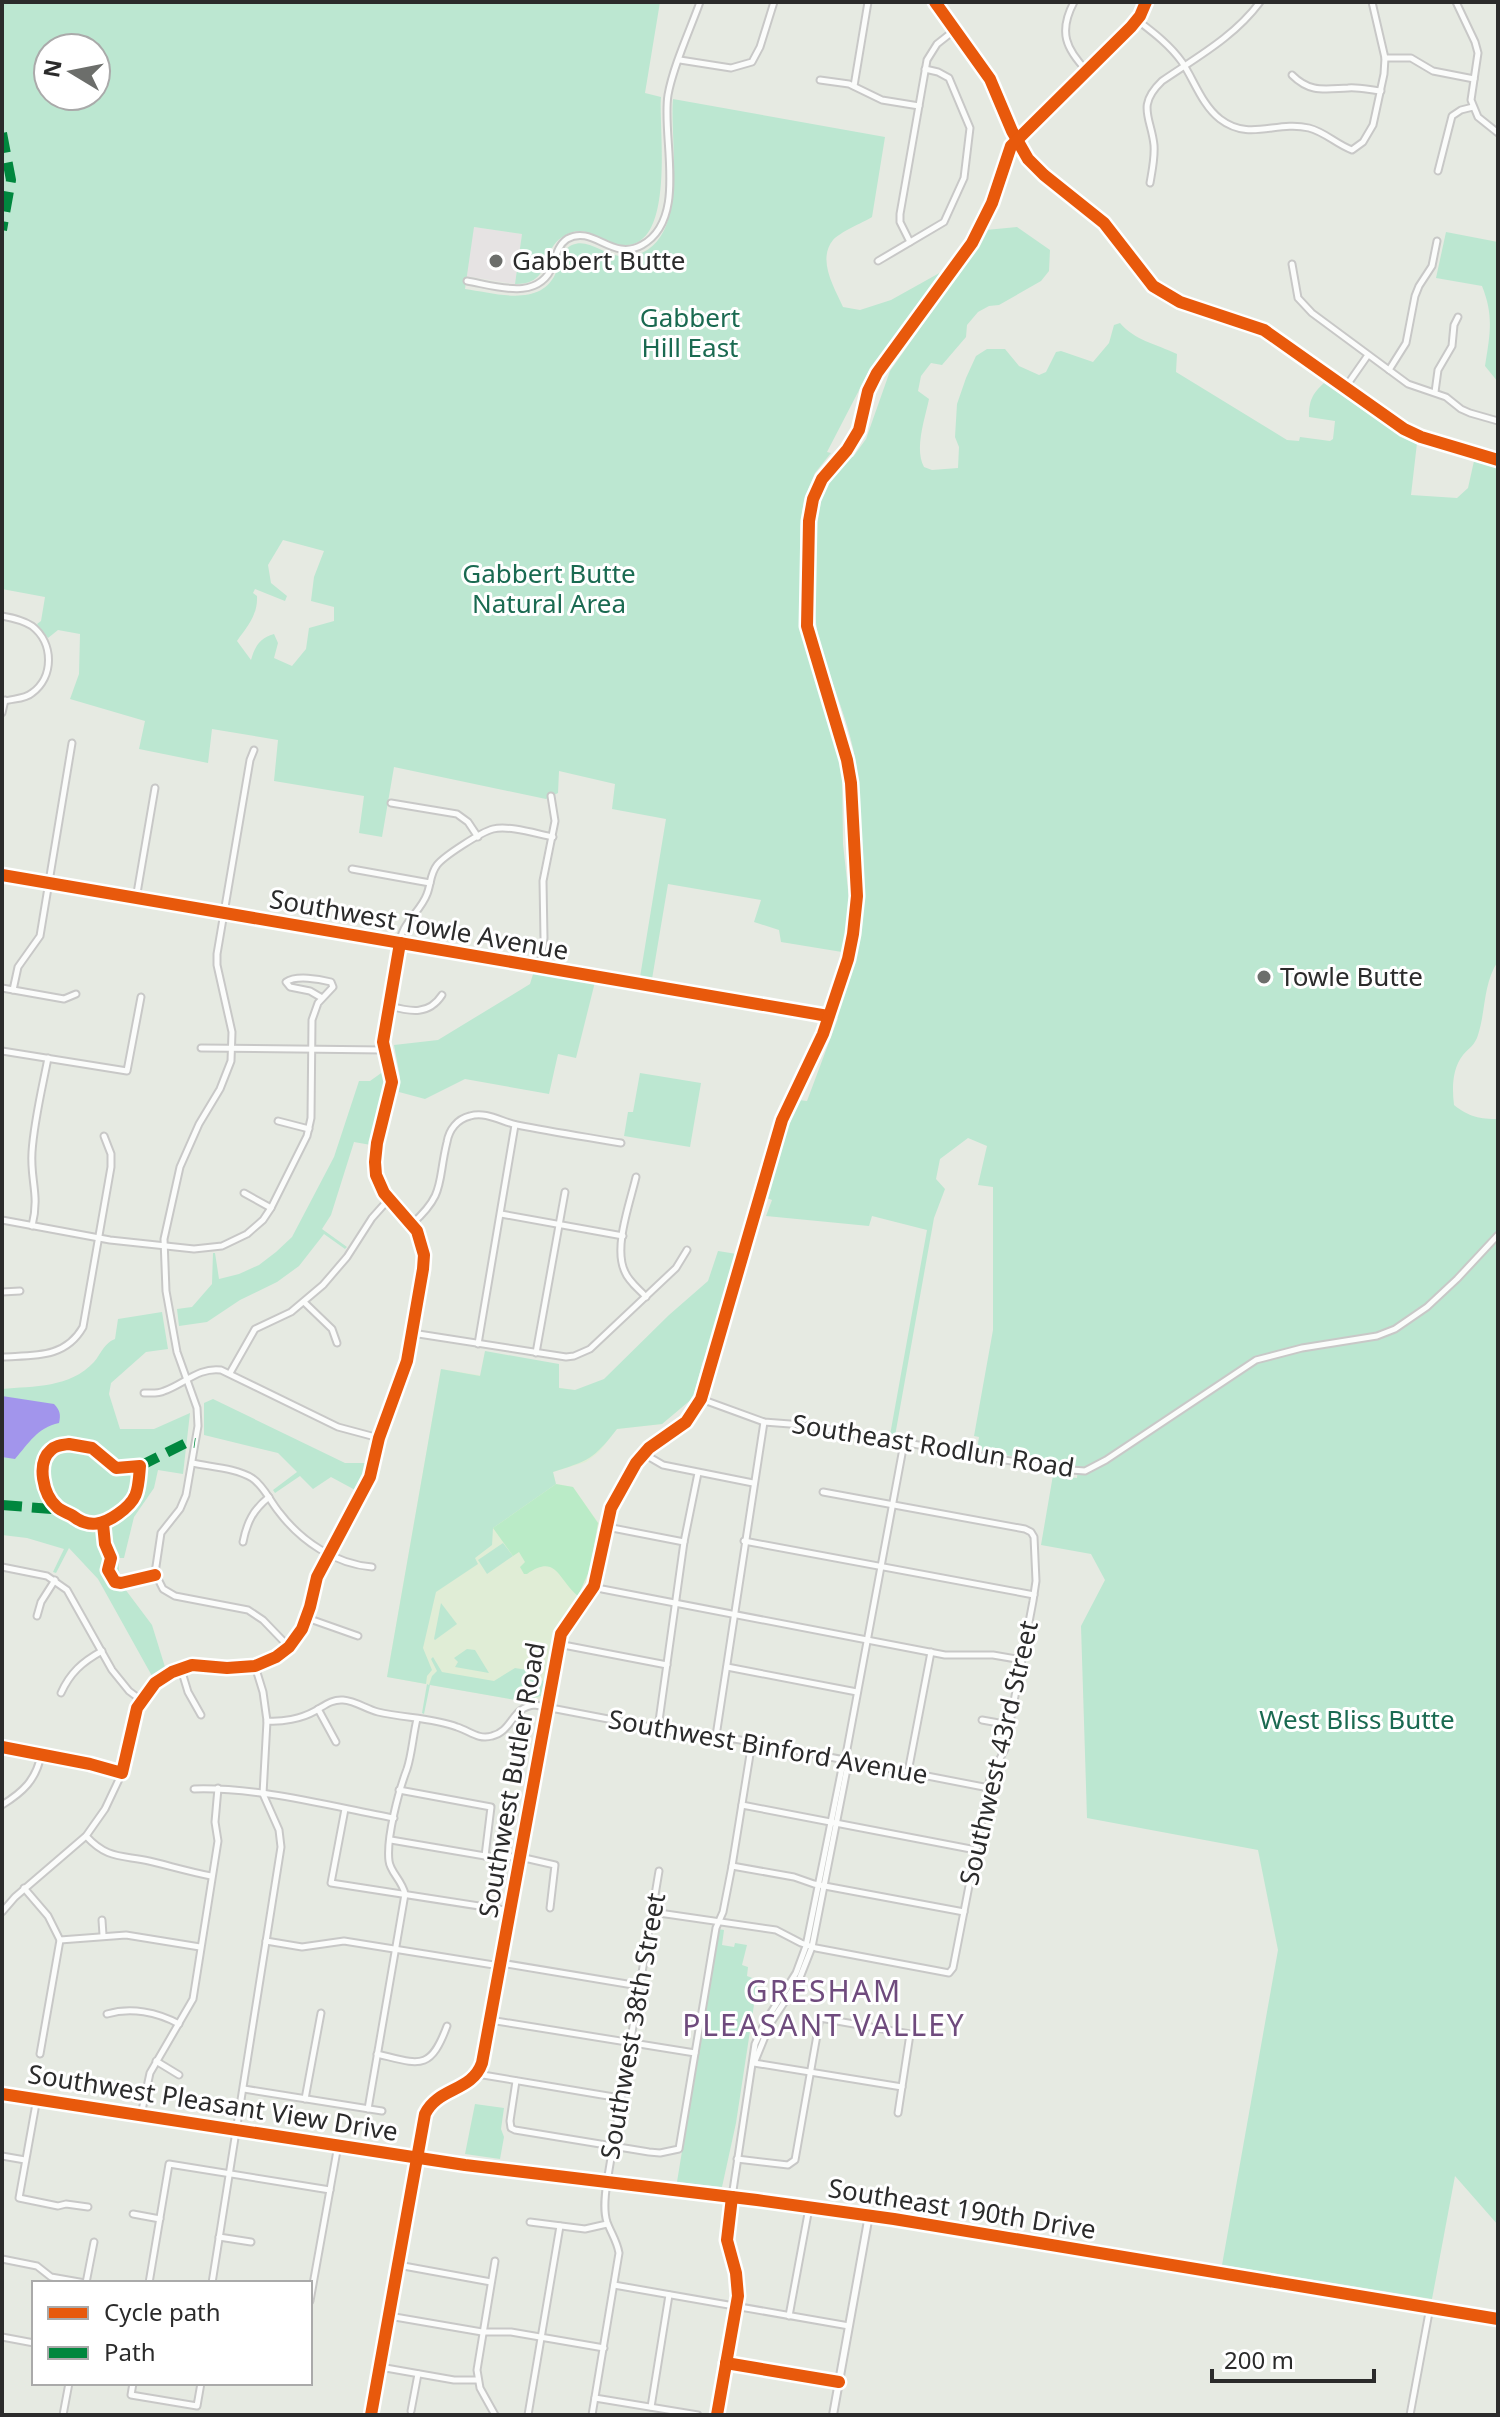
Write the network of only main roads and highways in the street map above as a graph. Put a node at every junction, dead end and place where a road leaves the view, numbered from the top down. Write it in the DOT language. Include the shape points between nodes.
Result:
graph roads {
  1 [pos="935,2"];
  2 [pos="1146,2"];
  3 [pos="1017,139"];
  4 [pos="1498,460"];
  5 [pos="2,875"];
  6 [pos="828,1016"];
  7 [pos="2,2094"];
  8 [pos="417,2157"];
  9 [pos="732,2197"];
  10 [pos="869,2215"];
  11 [pos="1498,2319"];
  12 [pos="371,2415"];
  13 [pos="717,2415"];
  14 [pos="833,2415"];
  1 -- 3 [label="main road" via="995,88"];
  2 -- 3 [label="main road" via="1137,20"];
  3 -- 4 [label="main road" via="1038,169 1104,223 1157,289 1264,330 1412,433"];
  3 -- 6 [label="main road, Southwest Butler Road" via="972,243 877,373 859,430 822,479 811,511 807,626 850,771 857,896 848,959"];
  5 -- 6 [label="main road, Southwest Towle Avenue"];
  6 -- 8 [label="main road, Southwest Butler Road" via="782,1120 701,1399 686,1422 643,1454 615,1499 594,1586 558,1644 482,2063 468,2084 429,2106"];
  7 -- 8 [label="main road, Southwest Pleasant View Drive"];
  8 -- 9 [label="main road, Southeast 190th Drive"];
  8 -- 12 [label="main road"];
  9 -- 10 [label="main road, Southeast 190th Drive"];
  9 -- 13 [label="main road" via="727,2240 737,2281 736,2306"];
  10 -- 11 [label="main road, Southeast 190th Drive"];
  10 -- 14 [label="main road"];
}
